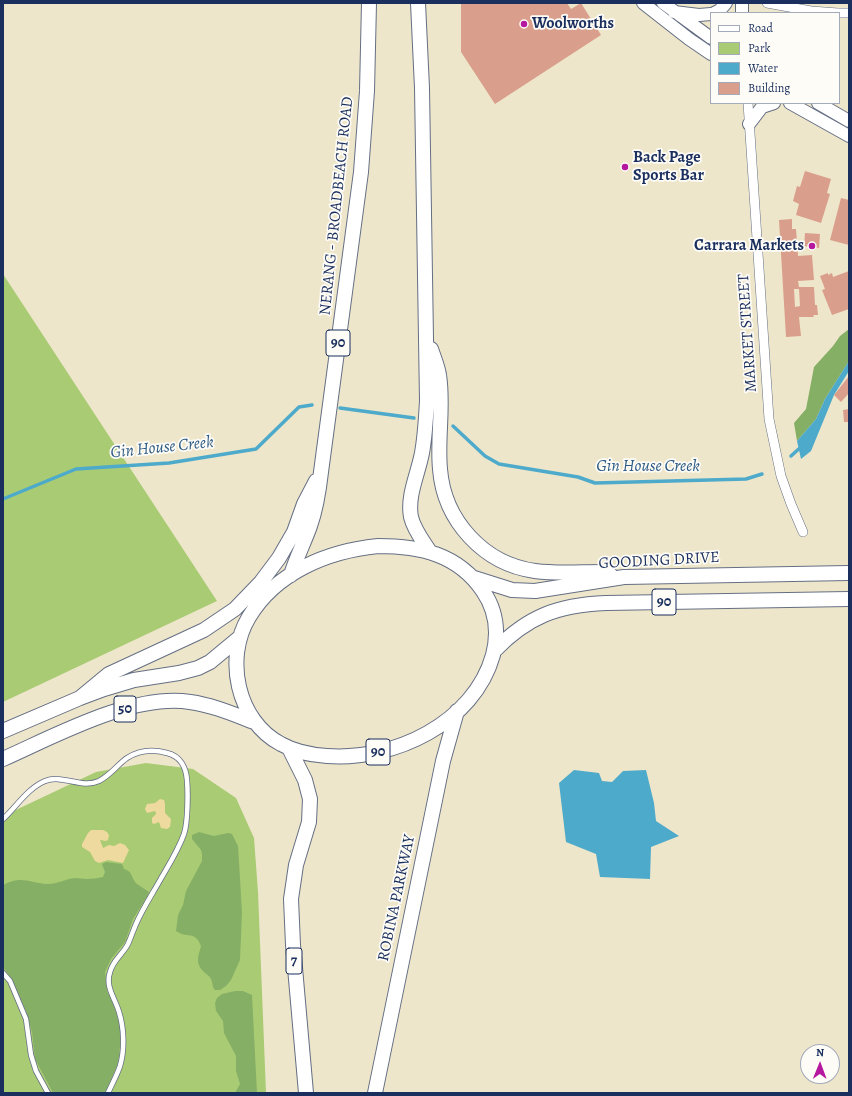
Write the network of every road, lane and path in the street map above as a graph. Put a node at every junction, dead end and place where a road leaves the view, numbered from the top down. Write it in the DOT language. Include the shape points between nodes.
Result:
graph roads {
  1 [pos="369,3"];
  2 [pos="418,3"];
  3 [pos="642,3"];
  4 [pos="663,3"];
  5 [pos="726,3"];
  6 [pos="767,3"];
  7 [pos="673,11"];
  8 [pos="715,12"];
  9 [pos="824,12"];
  10 [pos="710,13"];
  11 [pos="710,37"];
  12 [pos="710,53"];
  13 [pos="748,104"];
  14 [pos="771,104"];
  15 [pos="792,104"];
  16 [pos="820,104"];
  17 [pos="849,121"];
  18 [pos="749,124"];
  19 [pos="849,136"];
  20 [pos="427,336"];
  21 [pos="322,472"];
  22 [pos="803,532"];
  23 [pos="430,552"];
  24 [pos="849,573"];
  25 [pos="291,575"];
  26 [pos="624,577"];
  27 [pos="474,578"];
  28 [pos="849,599"];
  29 [pos="239,638"];
  30 [pos="494,652"];
  31 [pos="80,698"];
  32 [pos="457,711"];
  33 [pos="254,722"];
  34 [pos="3,732"];
  35 [pos="289,748"];
  36 [pos="3,759"];
  37 [pos="3,819"];
  38 [pos="3,973"];
  39 [pos="48,1093"];
  40 [pos="108,1093"];
  41 [pos="306,1093"];
  42 [pos="375,1093"];
  1 -- 21 [label="main road, NERANG - BROADBEACH ROAD / 90" via="367,91 361,172"];
  2 -- 20 [label="main road, 90"];
  3 -- 12 [label="street"];
  4 -- 7 [label="street"];
  5 -- 8 [label="street"];
  6 -- 9 [label="street"];
  7 -- 10 [label="street" via="699,15"];
  7 -- 11 [label="street"];
  13 -- 18 [label="street, MARKET STREET"];
  14 -- 18 [label="street" via="762,107"];
  15 -- 19 [label="street"];
  16 -- 17 [label="street"];
  18 -- 22 [label="street, MARKET STREET" via="769,419 781,476"];
  20 -- 23 [label="main road" via="426,421 410,507 413,525"];
  20 -- 26 [label="main road, 90" via="439,374 442,483 449,506 462,530 480,548 515,567 536,572 602,572"];
  21 -- 25 [label="main road, NERANG - BROADBEACH ROAD / 90" via="310,526"];
  21 -- 31 [label="main road" via="304,504 288,543 271,570 235,609 204,630 109,674"];
  23 -- 25 [label="main road" via="395,546 361,548 328,556"];
  23 -- 27 [label="main road" via="457,564"];
  24 -- 26 [label="main road, GOODING DRIVE / 90"];
  25 -- 29 [label="main road, 90" via="256,606"];
  26 -- 27 [label="main road, GOODING DRIVE" via="535,591 512,590"];
  27 -- 30 [label="main road" via="493,610 497,633"];
  28 -- 30 [label="main road, 90" via="579,605 558,610 528,623 512,634"];
  29 -- 31 [label="main road, 50" via="210,662 198,668 128,682"];
  29 -- 33 [label="main road, 90" via="237,678 243,701"];
  30 -- 32 [label="main road, 90" via="481,684"];
  31 -- 34 [label="main road, 50"];
  32 -- 35 [label="main road, 90" via="427,733 411,741 368,754 331,756"];
  32 -- 42 [label="main road, ROBINA PARKWAY" via="442,761"];
  33 -- 35 [label="main road, 90" via="271,738"];
  33 -- 36 [label="main road, 50" via="203,704 162,702 126,709 89,721"];
  35 -- 41 [label="main road, 7" via="305,780 310,799 309,822 296,865 291,899"];
  37 -- 40 [label="lane" via="44,782 53,779 80,784 94,782 108,776 125,759 136,753 154,750 169,753 184,765 188,785 185,832 127,946 113,963 110,971 108,981 119,1011 123,1052 121,1065"];
  38 -- 39 [label="lane" via="10,981 26,1020 31,1055"];
}
